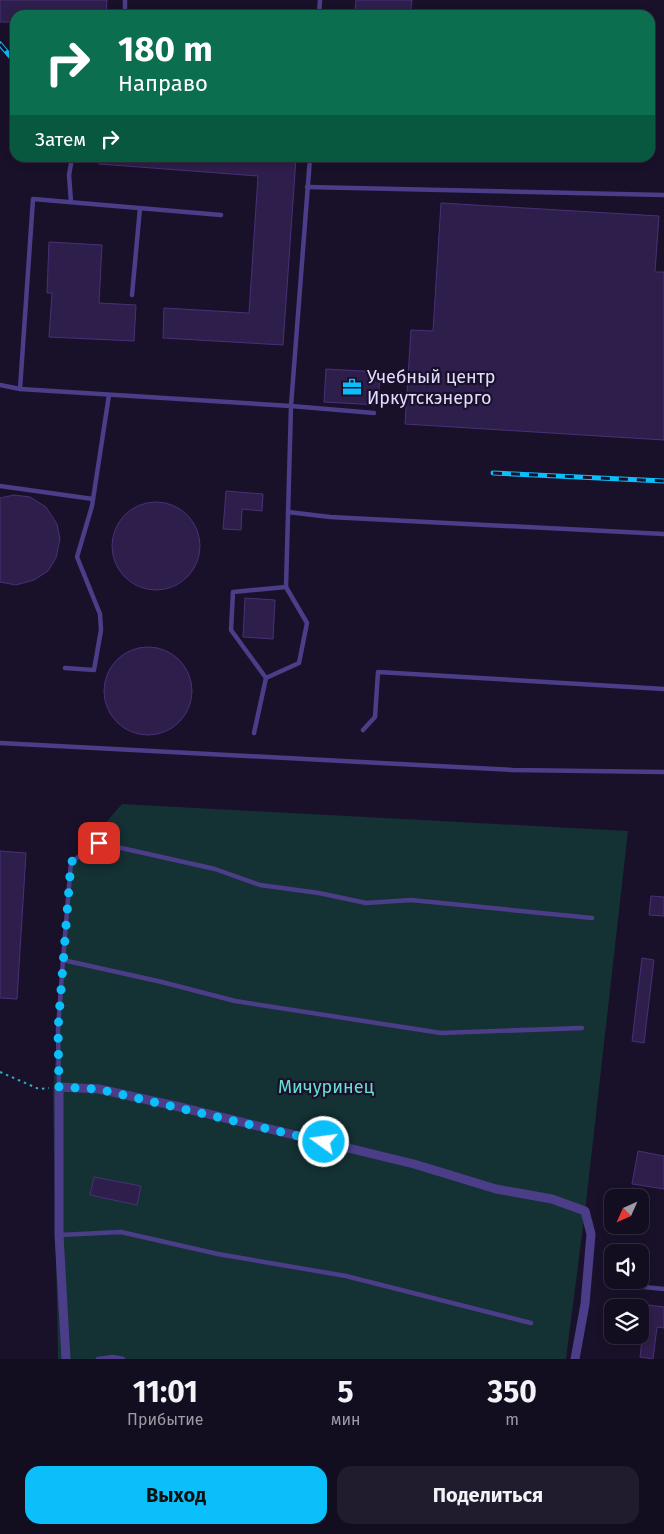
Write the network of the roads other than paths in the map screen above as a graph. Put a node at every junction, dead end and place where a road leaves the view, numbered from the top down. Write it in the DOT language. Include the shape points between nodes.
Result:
graph roads {
  1 [pos="71,162"];
  2 [pos="310,162"];
  3 [pos="308,187"];
  4 [pos="664,195"];
  5 [pos="71,202"];
  6 [pos="140,208"];
  7 [pos="220,215"];
  8 [pos="132,295"];
  9 [pos="0,385"];
  10 [pos="20,389"];
  11 [pos="109,395"];
  12 [pos="291,406"];
  13 [pos="374,413"];
  14 [pos="0,486"];
  15 [pos="93,499"];
  16 [pos="288,512"];
  17 [pos="664,534"];
  18 [pos="286,587"];
  19 [pos="65,668"];
  20 [pos="266,678"];
  21 [pos="664,689"];
  22 [pos="363,730"];
  23 [pos="254,733"];
  24 [pos="0,743"];
  25 [pos="664,772"];
  26 [pos="592,918"];
  27 [pos="63,960"];
  28 [pos="582,1028"];
  29 [pos="59,1087"];
  30 [pos="59,1235"];
  31 [pos="649,1288"];
  32 [pos="664,1289"];
  33 [pos="531,1323"];
  34 [pos="66,1359"];
  35 [pos="98,1359"];
  36 [pos="123,1359"];
  37 [pos="575,1359"];
  1 -- 5 [label="lane"];
  2 -- 3 [label="lane"];
  3 -- 4 [label="lane"];
  3 -- 12 [label="lane"];
  5 -- 6 [label="lane"];
  5 -- 10 [label="lane" via="33,199"];
  6 -- 7 [label="lane"];
  6 -- 8 [label="lane"];
  9 -- 10 [label="lane"];
  10 -- 11 [label="lane"];
  11 -- 12 [label="lane"];
  11 -- 15 [label="lane"];
  12 -- 13 [label="lane"];
  12 -- 16 [label="lane"];
  14 -- 15 [label="lane"];
  15 -- 19 [label="lane" via="77,557 100,614 101,630 94,670"];
  16 -- 17 [label="lane" via="330,517"];
  16 -- 18 [label="lane"];
  18 -- 20 [label="lane" via="307,623 299,663"];
  18 -- 20 [label="lane" via="233,592 232,630"];
  20 -- 23 [label="lane"];
  21 -- 22 [label="lane" via="378,672 374,717"];
  24 -- 25 [label="lane" via="512,770"];
  26 -- 27 [label="lane" via="411,900 366,903 260,885 215,870 99,843 71,862"];
  27 -- 28 [label="lane" via="235,1001 441,1033"];
  27 -- 29 [label="lane" via="58,1029"];
  29 -- 30 [label="street"];
  29 -- 37 [label="street" via="98,1089 180,1107 414,1164 496,1189 552,1199 585,1211 591,1234 585,1304"];
  30 -- 33 [label="lane" via="121,1232 218,1254 346,1276"];
  30 -- 34 [label="street"];
  31 -- 32 [label="lane"];
  35 -- 36 [label="lane"];
}
